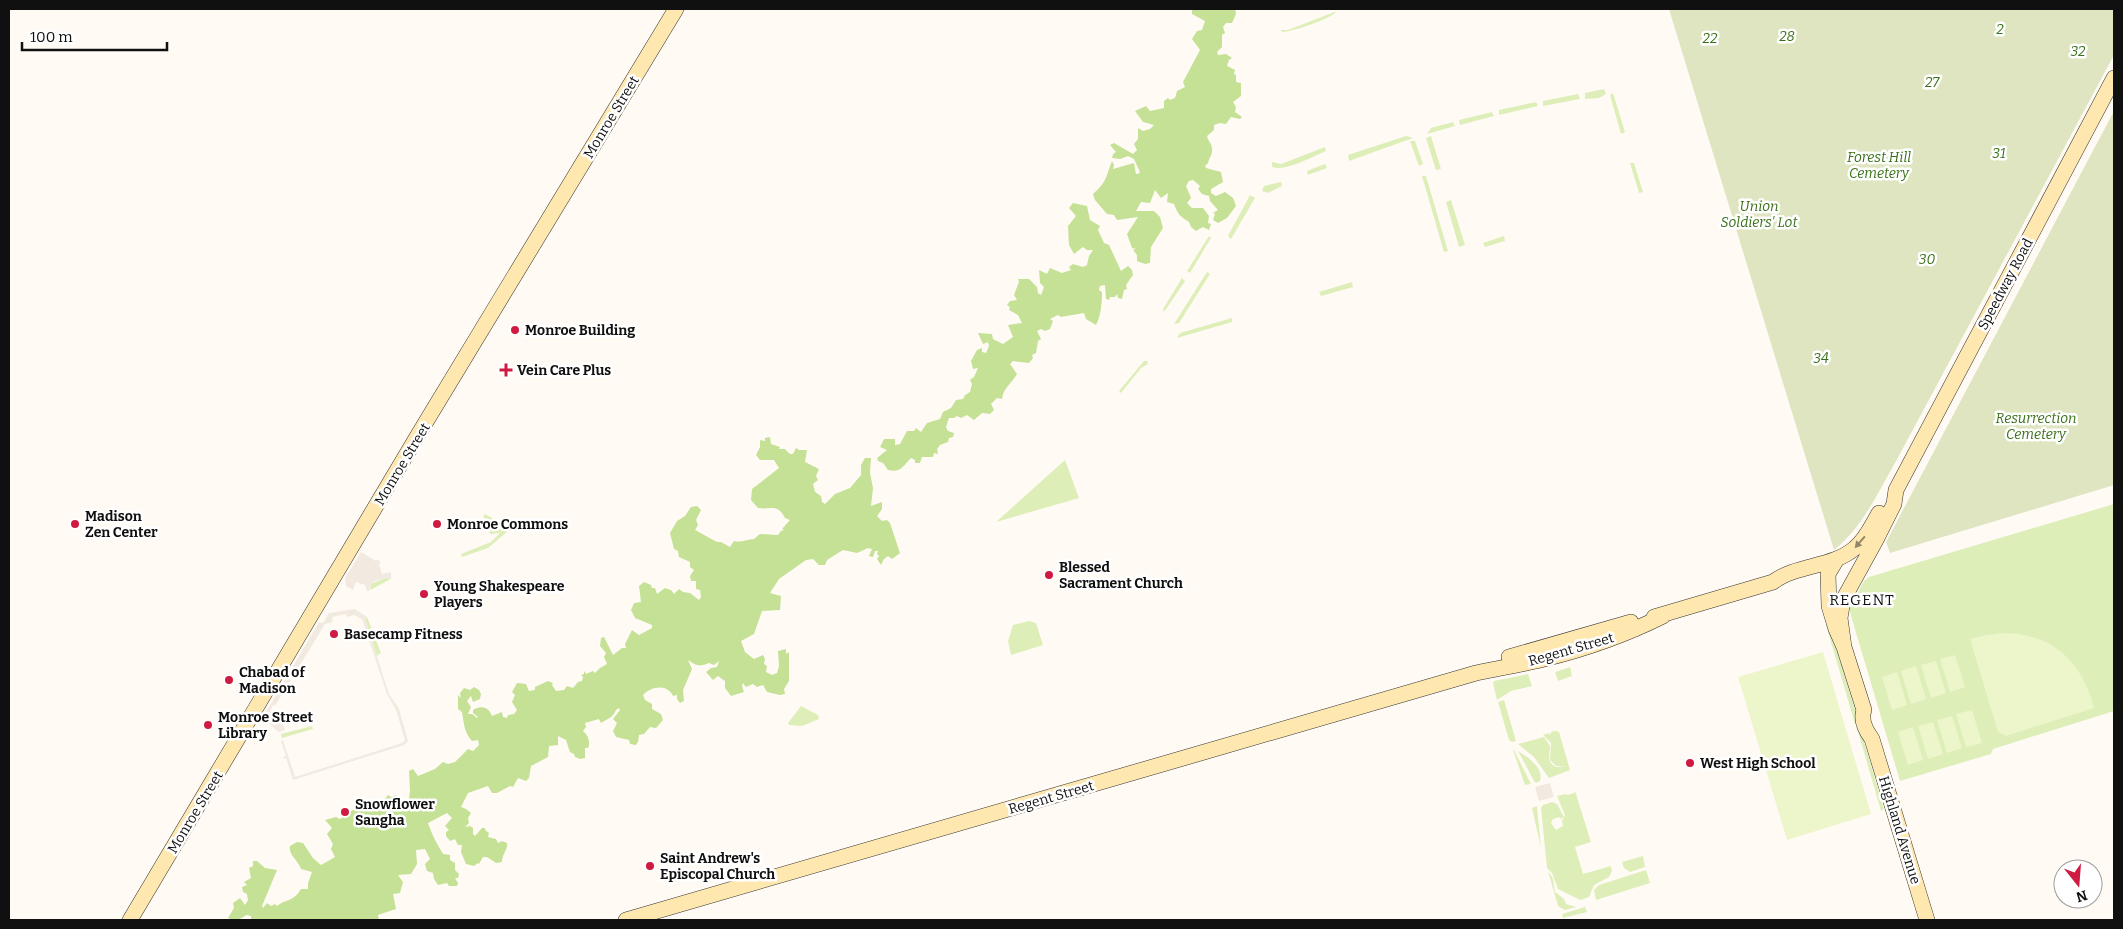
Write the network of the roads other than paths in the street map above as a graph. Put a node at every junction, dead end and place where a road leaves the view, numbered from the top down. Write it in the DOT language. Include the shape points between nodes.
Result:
graph roads {
  1 [pos="676,9"];
  2 [pos="2114,78"];
  3 [pos="1896,490"];
  4 [pos="1837,559"];
  5 [pos="1861,567"];
  6 [pos="1828,574"];
  7 [pos="1773,582"];
  8 [pos="1844,647"];
  9 [pos="130,920"];
  10 [pos="626,920"];
  11 [pos="1927,920"];
  1 -- 9 [label="main road, Monroe Street"];
  2 -- 3 [label="main road, Speedway Road"];
  3 -- 4 [label="main road, Speedway Road, one-way" via="1887,498 1862,541"];
  3 -- 5 [label="main road, Speedway Road" via="1894,504"];
  4 -- 6 [label="main road"];
  4 -- 7 [label="main road, Regent Street" via="1783,575"];
  5 -- 6 [label="main road, Regent Street"];
  5 -- 8 [label="main road, Highland Avenue" via="1840,608"];
  6 -- 7 [label="main road, Regent Street" via="1786,583"];
  6 -- 8 [label="main road, Highland Avenue" via="1829,606"];
  7 -- 10 [label="main road, Regent Street" via="1518,655 1476,673"];
  8 -- 11 [label="main road, Highland Avenue" via="1864,710 1871,722 1872,739"];
}
